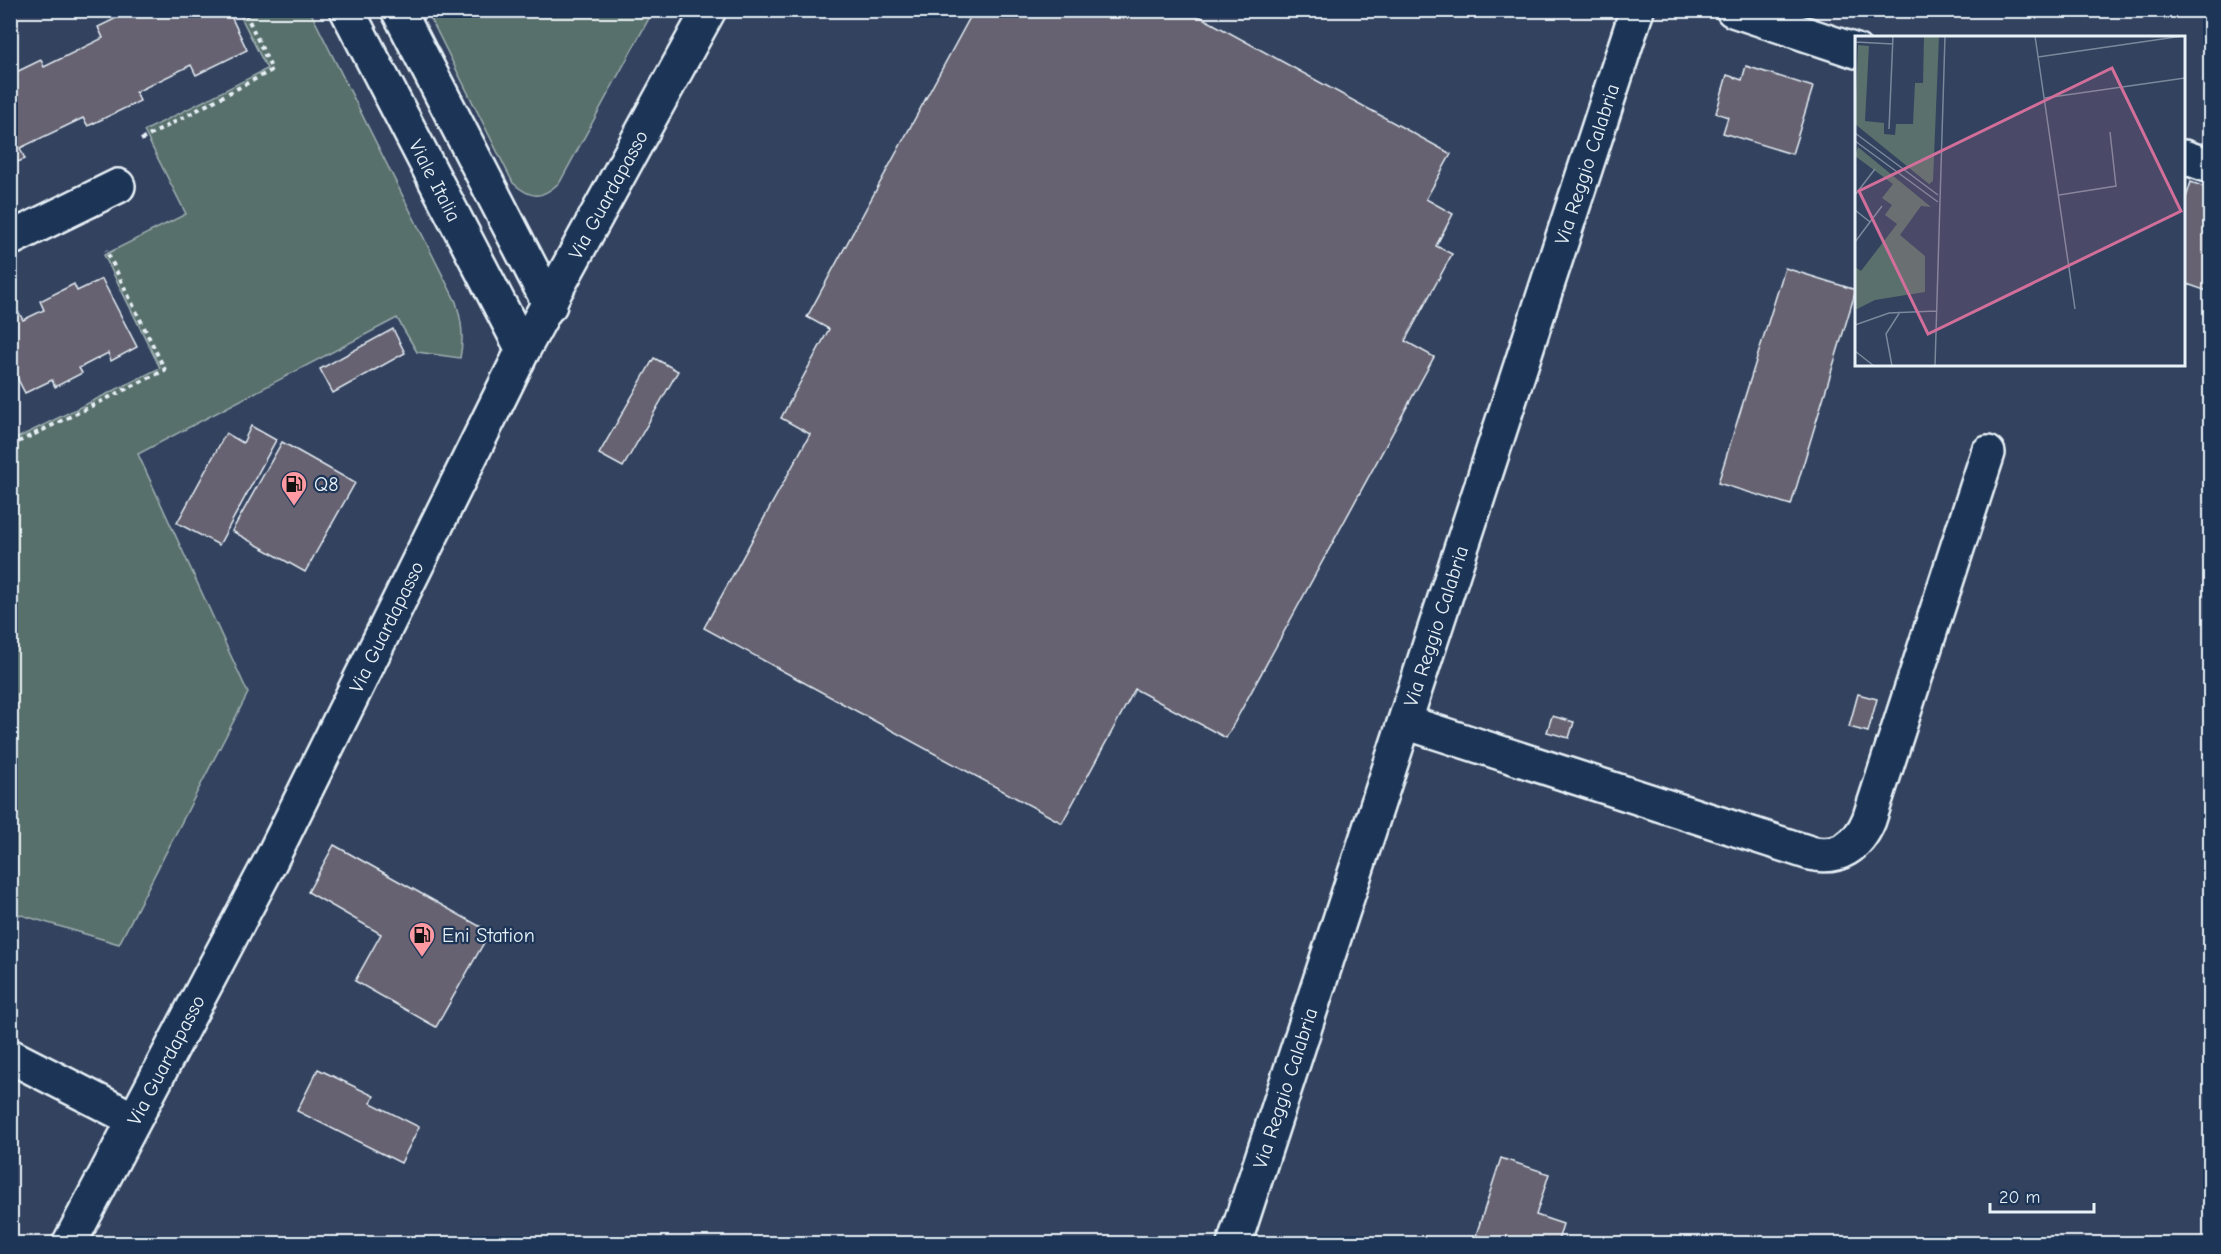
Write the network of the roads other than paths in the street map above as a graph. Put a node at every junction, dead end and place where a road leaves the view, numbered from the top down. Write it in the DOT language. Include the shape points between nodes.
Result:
graph roads {
  1 [pos="347,10"];
  2 [pos="398,10"];
  3 [pos="709,10"];
  4 [pos="1638,10"];
  5 [pos="1733,10"];
  6 [pos="1855,50"];
  7 [pos="2185,158"];
  8 [pos="2211,166"];
  9 [pos="118,186"];
  10 [pos="10,239"];
  11 [pos="549,305"];
  12 [pos="523,350"];
  13 [pos="1988,453"];
  14 [pos="1405,722"];
  15 [pos="10,1056"];
  16 [pos="133,1119"];
  17 [pos="69,1244"];
  18 [pos="1234,1244"];
  1 -- 12 [label="main road, Viale Italia"];
  2 -- 11 [label="main road"];
  3 -- 11 [label="main road, Via Guardapasso"];
  4 -- 14 [label="main road, Via Reggio Calabria"];
  5 -- 6 [label="main road"];
  7 -- 8 [label="main road"];
  9 -- 10 [label="main road"];
  11 -- 12 [label="main road, Via Guardapasso"];
  12 -- 16 [label="main road, Via Guardapasso" via="271,860"];
  13 -- 14 [label="main road" via="1869,820 1860,837 1844,852 1828,856 1810,853"];
  14 -- 18 [label="main road, Via Reggio Calabria"];
  15 -- 16 [label="main road"];
  16 -- 17 [label="main road, Via Guardapasso"];
}
